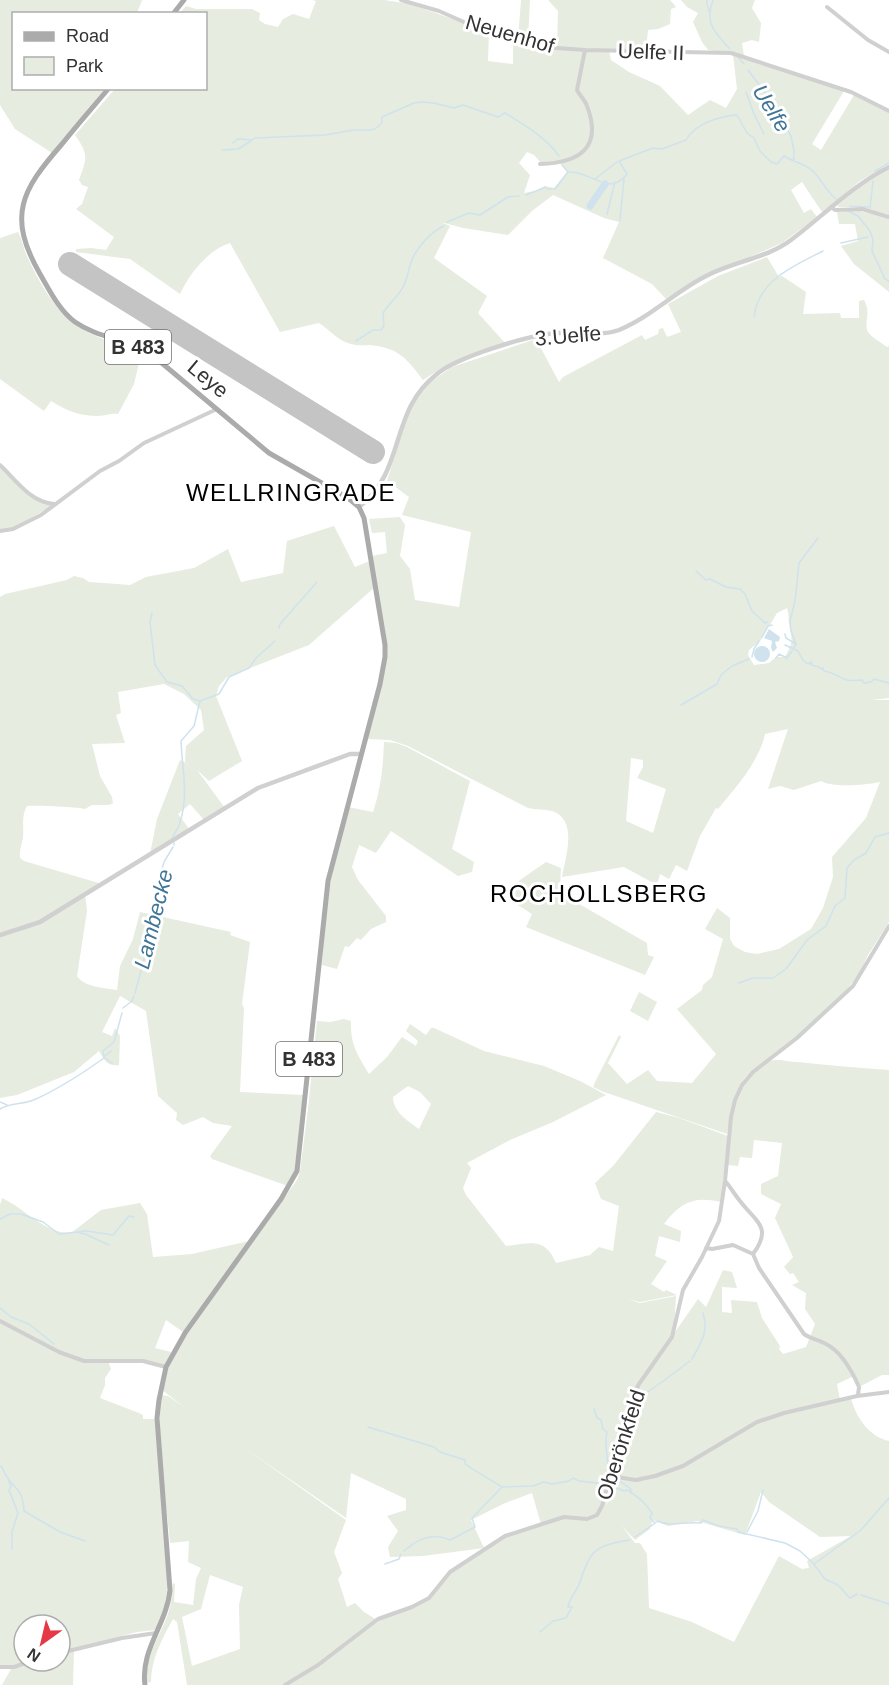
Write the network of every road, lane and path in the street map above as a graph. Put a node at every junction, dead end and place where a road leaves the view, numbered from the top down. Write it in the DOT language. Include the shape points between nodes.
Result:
graph roads {
  1 [pos="184,0"];
  2 [pos="401,0"];
  3 [pos="827,7"];
  4 [pos="175,12"];
  5 [pos="585,50"];
  6 [pos="889,51"];
  7 [pos="107,90"];
  8 [pos="889,111"];
  9 [pos="540,164"];
  10 [pos="889,167"];
  11 [pos="831,207"];
  12 [pos="889,217"];
  13 [pos="217,409"];
  14 [pos="0,465"];
  15 [pos="55,504"];
  16 [pos="358,507"];
  17 [pos="0,531"];
  18 [pos="361,754"];
  19 [pos="889,926"];
  20 [pos="0,935"];
  21 [pos="725,1181"];
  22 [pos="706,1248"];
  23 [pos="754,1256"];
  24 [pos="0,1321"];
  25 [pos="166,1367"];
  26 [pos="889,1392"];
  27 [pos="857,1396"];
  28 [pos="610,1476"];
  29 [pos="156,1633"];
  30 [pos="72,1650"];
  31 [pos="145,1685"];
  32 [pos="285,1685"];
  1 -- 4 [label="main road"];
  2 -- 5 [label="street, Neuenhof" via="536,45"];
  3 -- 6 [label="street" via="868,40"];
  5 -- 8 [label="street, Uelfe II" via="717,51 851,92"];
  5 -- 9 [label="street" via="577,90 588,109 592,131 588,145 582,155 570,160"];
  7 -- 13 [label="main road, Leye / B 483" via="32,181 25,199 23,235 33,262 68,316 86,328 151,354"];
  10 -- 11 [label="street, 3.Uelfe"];
  11 -- 12 [label="street" via="862,209"];
  11 -- 16 [label="street, 3.Uelfe" via="782,246 706,275 618,330 535,336 443,369 412,401 387,473 376,491"];
  13 -- 15 [label="street" via="144,443"];
  13 -- 16 [label="main road, Leye / B 483" via="277,458"];
  14 -- 15 [label="street" via="30,495"];
  15 -- 17 [label="street" via="27,523"];
  16 -- 18 [label="main road, B 483" via="372,558 385,657"];
  18 -- 20 [label="street" via="353,753 261,786 40,922"];
  18 -- 25 [label="main road, B 483" via="327,887 297,1171 185,1333"];
  19 -- 21 [label="street, Oberönkfeld" via="853,986 742,1085 733,1108"];
  21 -- 22 [label="street, Oberönkfeld" via="721,1214"];
  21 -- 23 [label="street" via="761,1224 762,1241"];
  22 -- 23 [label="street" via="733,1245"];
  22 -- 28 [label="street, Oberönkfeld" via="683,1290 672,1337 631,1400"];
  23 -- 27 [label="street" via="804,1334 828,1345 842,1358 859,1387"];
  24 -- 25 [label="street" via="58,1352 84,1361 143,1361"];
  25 -- 29 [label="main road, B 483" via="158,1418 171,1590"];
  26 -- 27 [label="street"];
  27 -- 28 [label="street" via="757,1422 683,1466 655,1476 636,1480"];
  28 -- 32 [label="street, Oberönkfeld" via="602,1506 593,1518 561,1518 505,1536 450,1572 429,1598 378,1619"];
  29 -- 30 [label="street"];
  29 -- 31 [label="main road, B 483" via="145,1661"];
}
